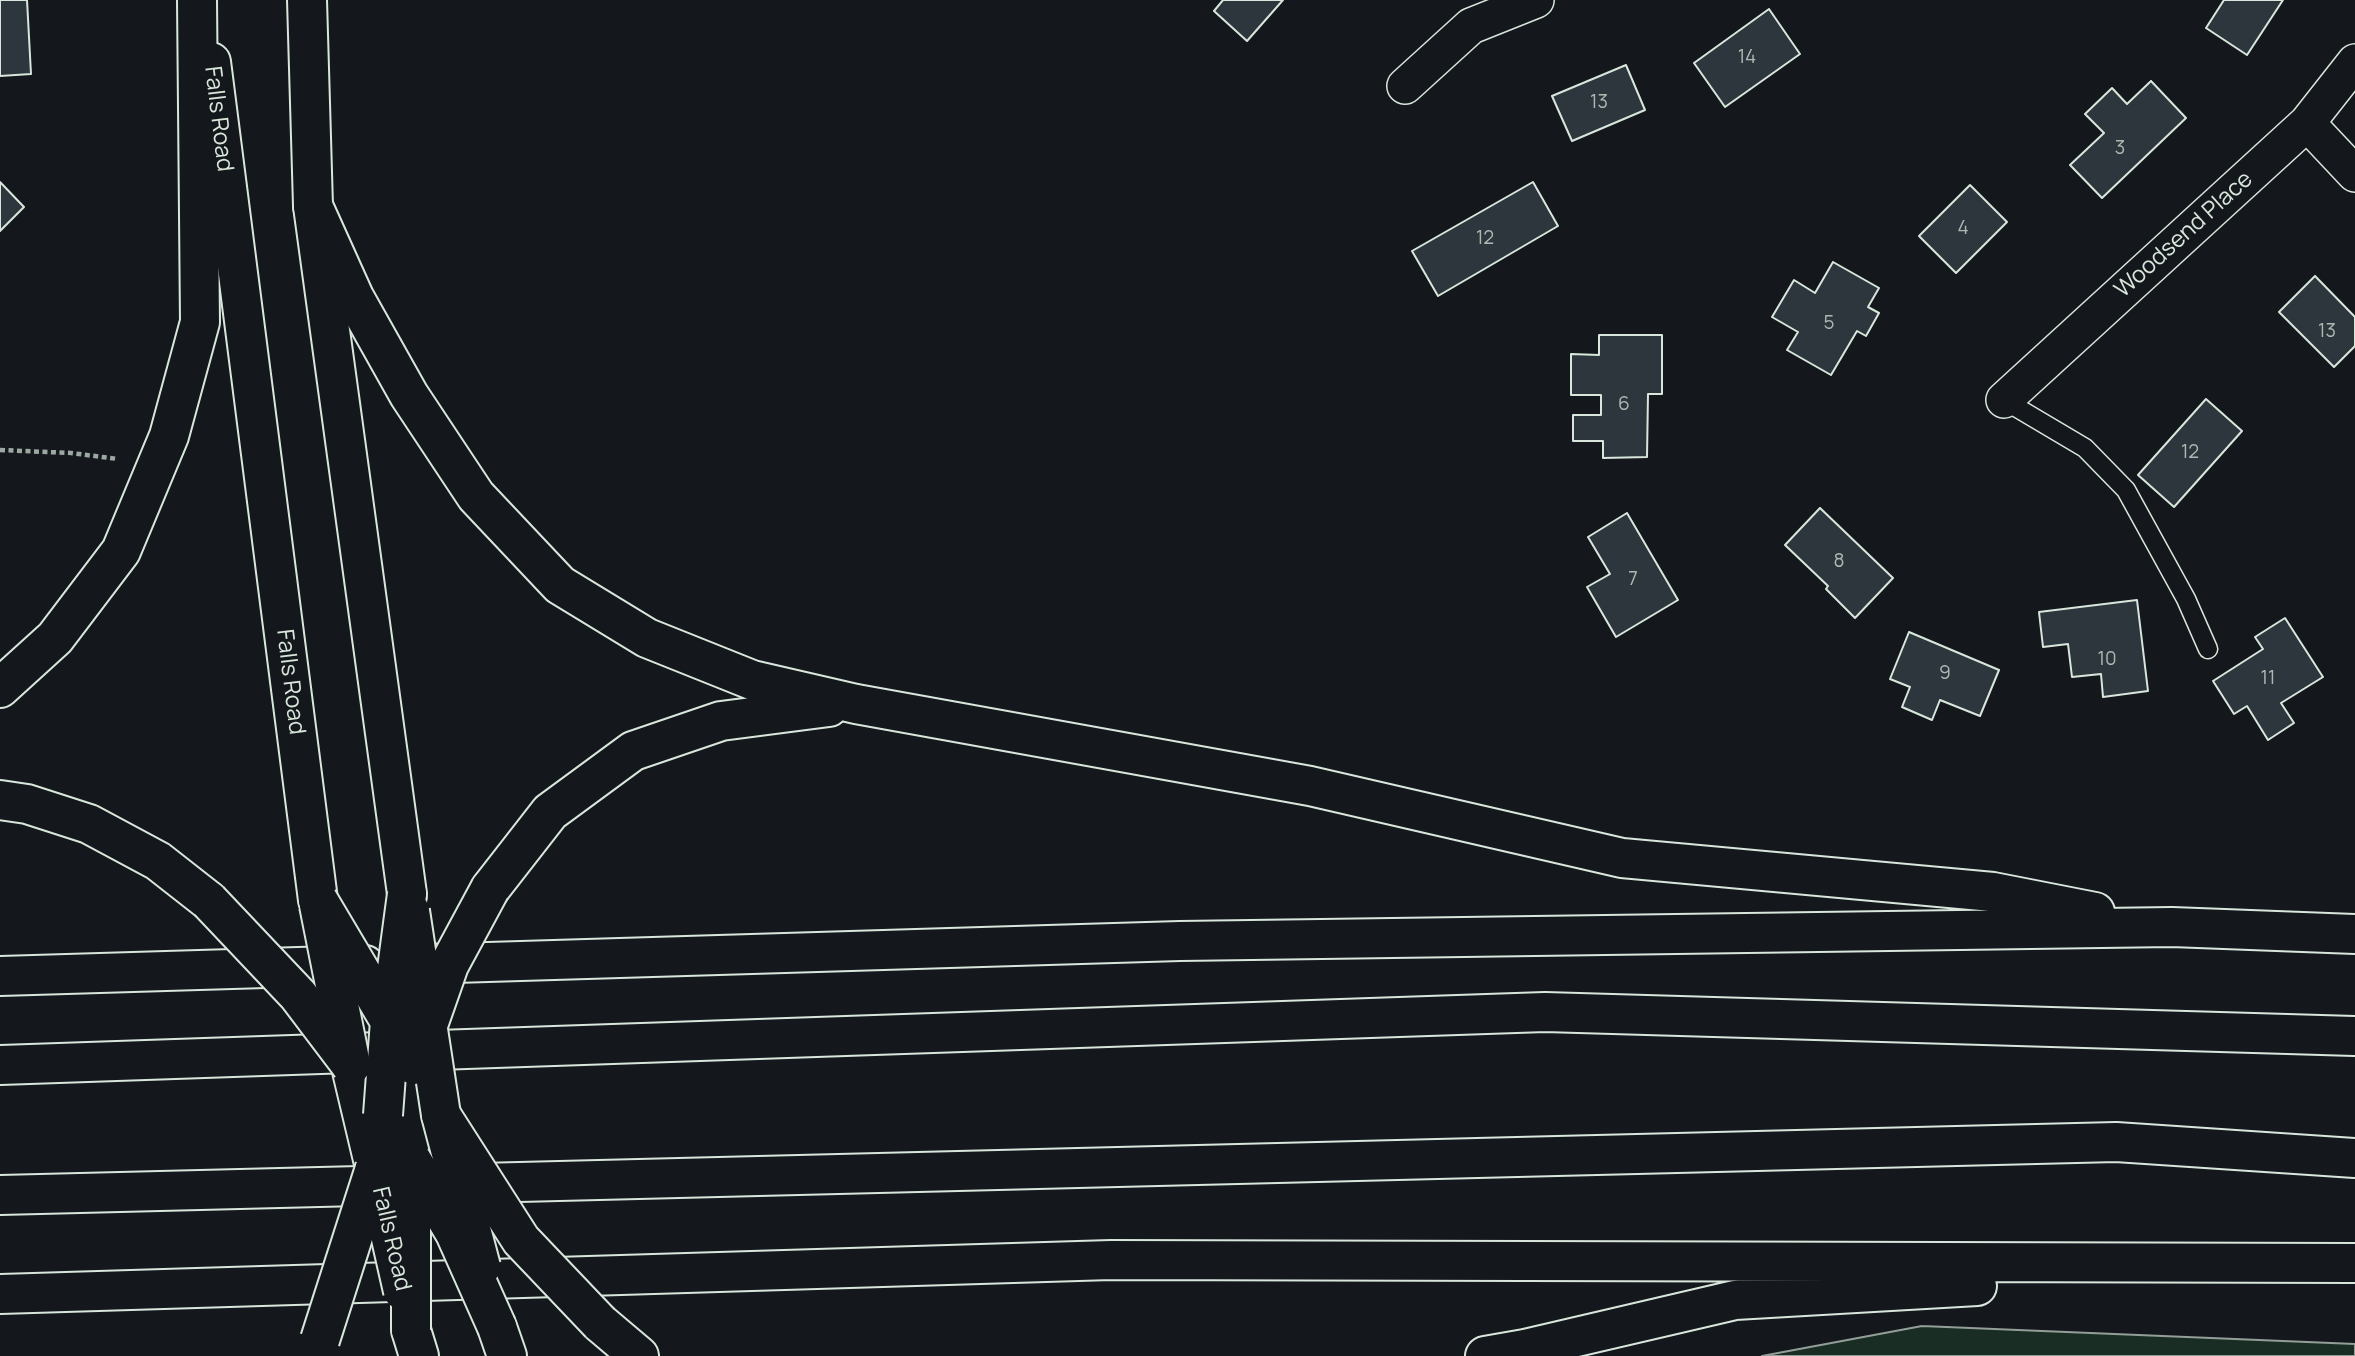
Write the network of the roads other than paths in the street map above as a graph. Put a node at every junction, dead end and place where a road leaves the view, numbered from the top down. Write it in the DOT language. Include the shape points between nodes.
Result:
graph roads {
  1 [pos="197,0"];
  2 [pos="203,0"];
  3 [pos="307,0"];
  4 [pos="1536,0"];
  5 [pos="2355,62"];
  6 [pos="1405,86"];
  7 [pos="2307,123"];
  8 [pos="2355,174"];
  9 [pos="313,206"];
  10 [pos="2004,400"];
  11 [pos="2208,649"];
  12 [pos="0,688"];
  13 [pos="856,704"];
  14 [pos="0,800"];
  15 [pos="318,900"];
  16 [pos="2172,928"];
  17 [pos="2355,934"];
  18 [pos="0,976"];
  19 [pos="409,1024"];
  20 [pos="2355,1036"];
  21 [pos="0,1065"];
  22 [pos="351,1065"];
  23 [pos="414,1065"];
  24 [pos="383,1115"];
  25 [pos="441,1115"];
  26 [pos="2355,1158"];
  27 [pos="393,1163"];
  28 [pos="0,1195"];
  29 [pos="2355,1263"];
  30 [pos="0,1294"];
  31 [pos="502,1341"];
  32 [pos="415,1343"];
  33 [pos="314,1348"];
  34 [pos="639,1356"];
  35 [pos="1485,1356"];
  1 -- 12 [label="main road" via="200,322 169,436 121,551 55,638"];
  2 -- 15 [label="main road, Falls Road"];
  3 -- 9 [label="main road"];
  4 -- 6 [label="street" via="1471,26"];
  5 -- 7 [label="street, Woodsend Place"];
  7 -- 8 [label="street"];
  7 -- 10 [label="street, Woodsend Place"];
  9 -- 13 [label="main road" via="354,298 410,395 476,496 560,585 670,648 752,680"];
  9 -- 19 [label="main road, bridge" via="407,894"];
  10 -- 11 [label="lane" via="2085,448 2126,491 2186,599"];
  13 -- 16 [label="main road" via="1310,786 1622,858 1993,892"];
  13 -- 19 [label="main road, bridge" via="721,721 633,751 550,812 489,889 449,965"];
  14 -- 22 [label="main road, bridge" via="89,824 158,860 209,901 298,995"];
  15 -- 19 [label="main road, bridge"];
  15 -- 22 [label="main road, Falls Road, bridge"];
  16 -- 17 [label="main road"];
  16 -- 18 [label="main road" via="1180,941"];
  19 -- 23 [label="main road, bridge"];
  19 -- 24 [label="main road, bridge"];
  19 -- 25 [label="main road, bridge"];
  20 -- 21 [label="main road" via="1545,1012"];
  22 -- 24 [label="main road"];
  22 -- 27 [label="main road, Falls Road"];
  23 -- 25 [label="main road, bridge"];
  23 -- 27 [label="main road"];
  24 -- 27 [label="main road"];
  25 -- 31 [label="main road, bridge"];
  25 -- 34 [label="main road, bridge" via="521,1240 600,1323"];
  26 -- 28 [label="main road" via="2116,1142"];
  27 -- 31 [label="main road, bridge" via="455,1234"];
  27 -- 32 [label="main road, bridge"];
  27 -- 33 [label="main road, bridge"];
  29 -- 30 [label="main road" via="1111,1260"];
  29 -- 35 [label="main road" via="1735,1300"];
}
